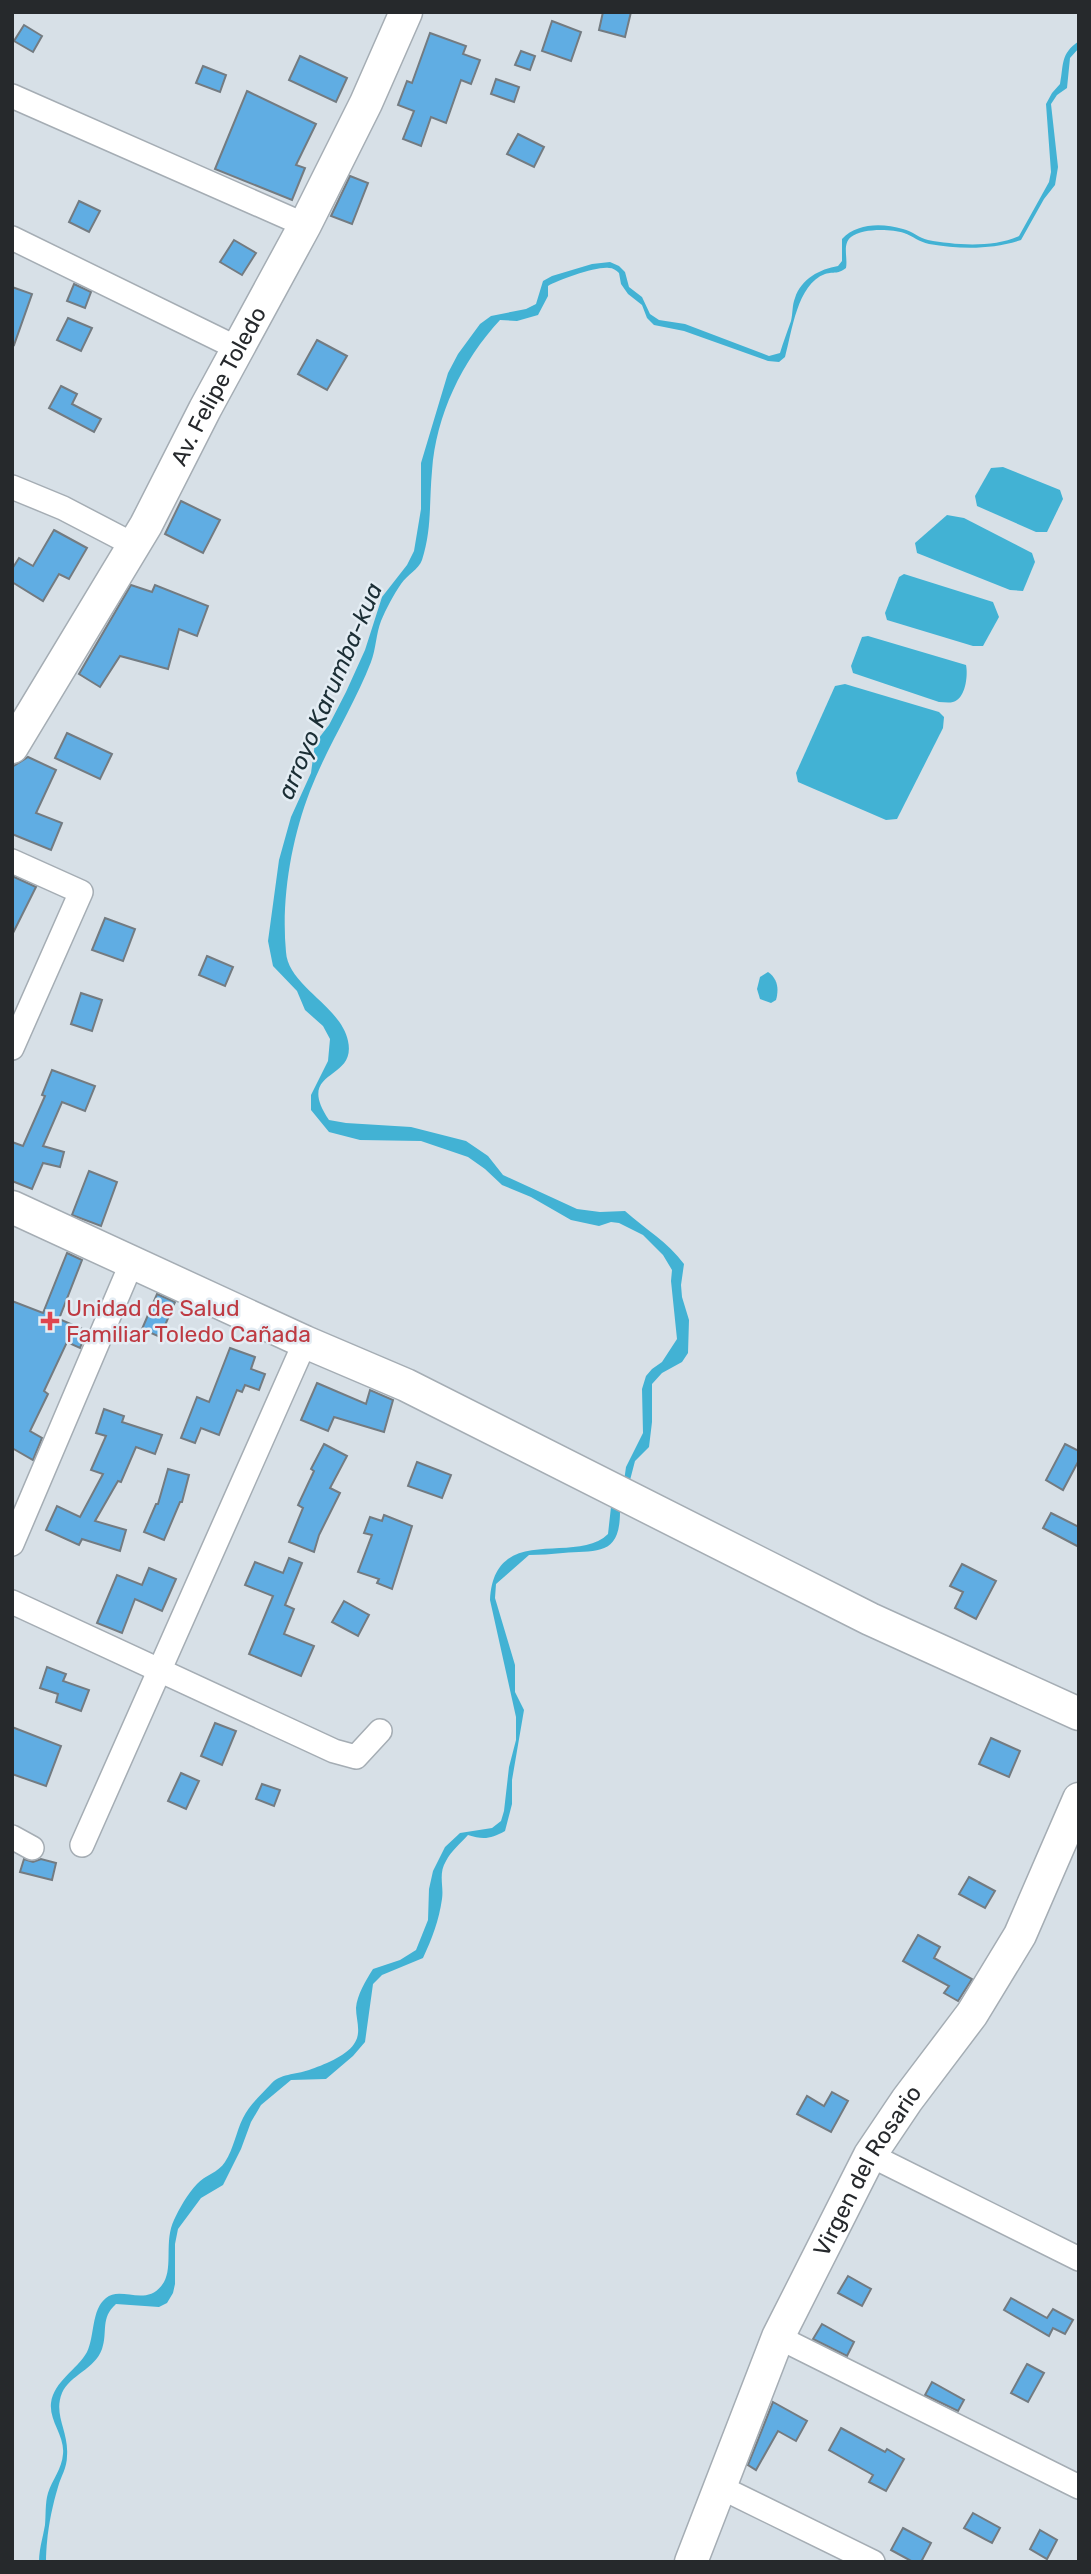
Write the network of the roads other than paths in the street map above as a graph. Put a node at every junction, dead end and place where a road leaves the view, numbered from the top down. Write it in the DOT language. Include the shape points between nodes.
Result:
graph roads {
  1 [pos="406,12"];
  2 [pos="12,96"];
  3 [pos="306,225"];
  4 [pos="12,238"];
  5 [pos="239,349"];
  6 [pos="12,487"];
  7 [pos="134,545"];
  8 [pos="12,747"];
  9 [pos="12,860"];
  10 [pos="12,1048"];
  11 [pos="12,1207"];
  12 [pos="132,1262"];
  13 [pos="305,1342"];
  14 [pos="12,1544"];
  15 [pos="12,1602"];
  16 [pos="159,1672"];
  17 [pos="1079,1714"];
  18 [pos="380,1731"];
  19 [pos="1079,1800"];
  20 [pos="82,1845"];
  21 [pos="870,2155"];
  22 [pos="1079,2259"];
  23 [pos="778,2337"];
  24 [pos="720,2487"];
  25 [pos="1079,2487"];
  26 [pos="691,2562"];
  27 [pos="873,2562"];
  1 -- 3 [label="street, Av. Felipe Toledo"];
  2 -- 3 [label="street"];
  3 -- 5 [label="street, Av. Felipe Toledo"];
  4 -- 5 [label="street"];
  5 -- 7 [label="street, Av. Felipe Toledo"];
  6 -- 7 [label="street"];
  7 -- 8 [label="street, Av. Felipe Toledo"];
  9 -- 10 [label="street" via="81,892"];
  11 -- 12 [label="street"];
  12 -- 13 [label="street"];
  12 -- 14 [label="street"];
  13 -- 16 [label="street"];
  13 -- 17 [label="street" via="406,1385 870,1619"];
  15 -- 16 [label="street"];
  16 -- 18 [label="street" via="356,1757"];
  16 -- 20 [label="street"];
  19 -- 21 [label="street, Virgen del Rosario" via="1020,1935 972,2014"];
  21 -- 22 [label="street"];
  21 -- 23 [label="street, Virgen del Rosario"];
  23 -- 24 [label="street, Virgen del Rosario"];
  23 -- 25 [label="street"];
  24 -- 26 [label="street, Virgen del Rosario"];
  24 -- 27 [label="street"];
}
